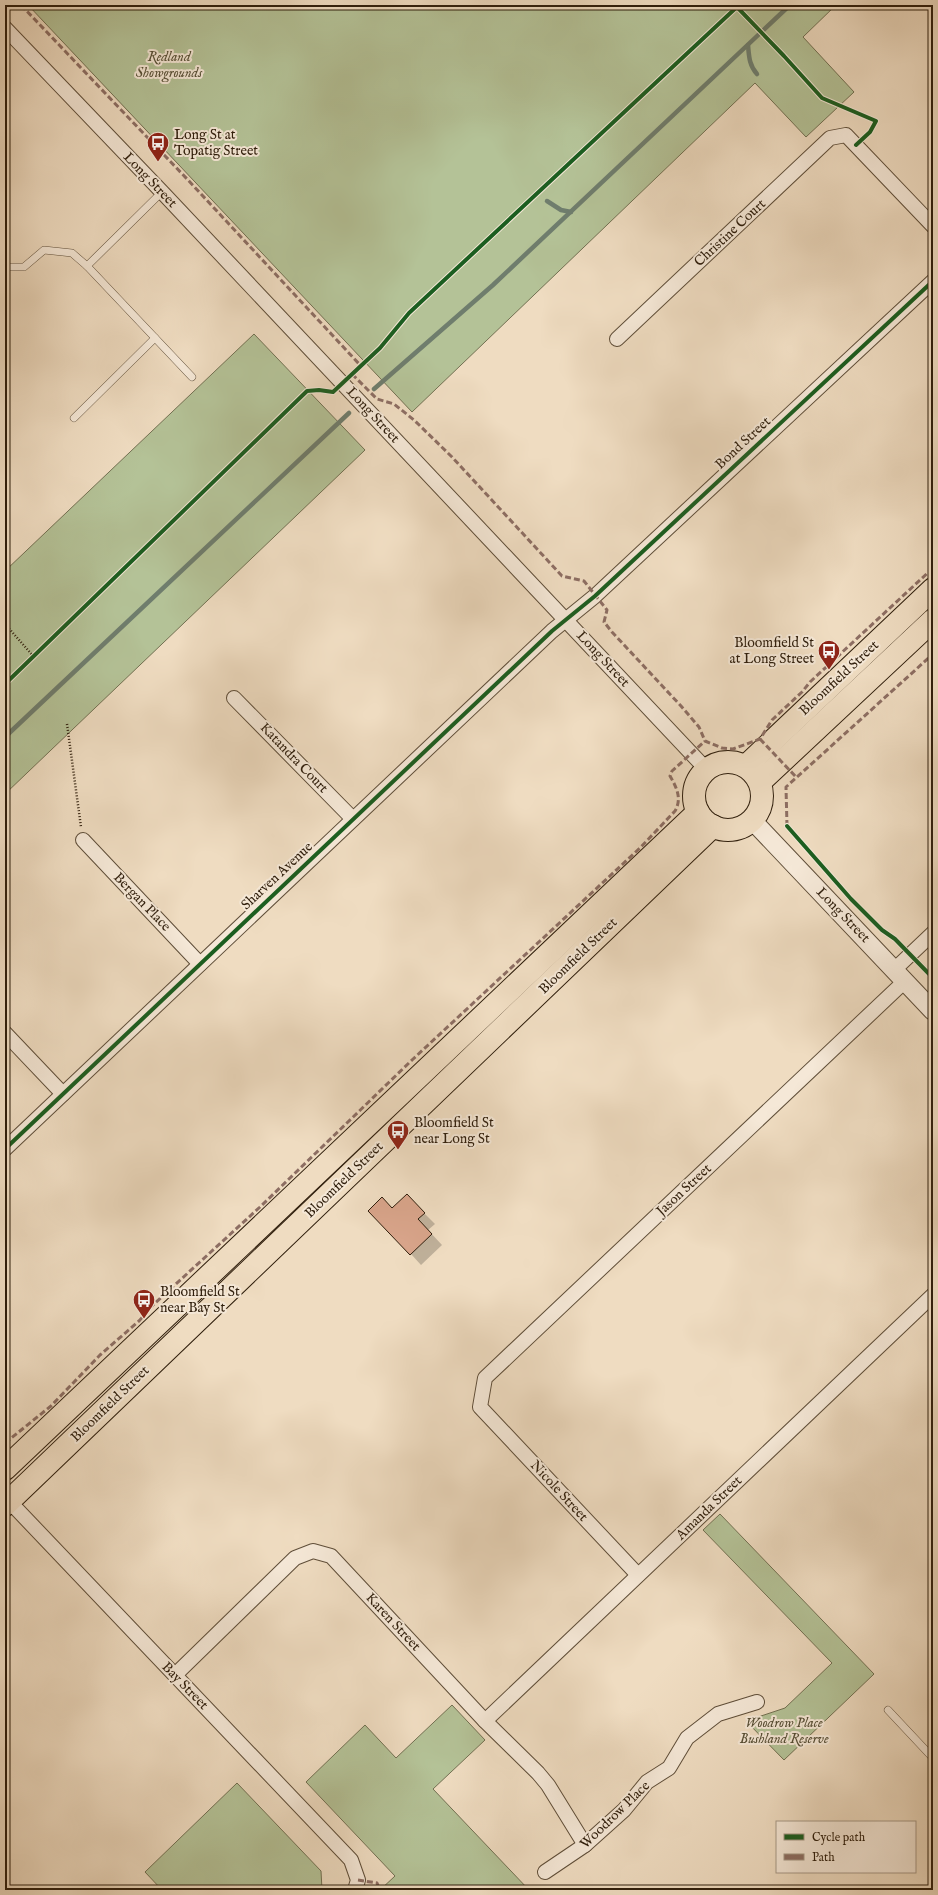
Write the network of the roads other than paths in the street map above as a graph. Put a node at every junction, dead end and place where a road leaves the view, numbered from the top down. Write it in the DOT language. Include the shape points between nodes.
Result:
graph roads {
  1 [pos="5,28"];
  2 [pos="162,192"];
  3 [pos="933,226"];
  4 [pos="87,266"];
  5 [pos="5,267"];
  6 [pos="933,281"];
  7 [pos="156,338"];
  8 [pos="618,339"];
  9 [pos="192,377"];
  10 [pos="74,418"];
  11 [pos="933,589"];
  12 [pos="567,620"];
  13 [pos="933,620"];
  14 [pos="234,698"];
  15 [pos="746,766"];
  16 [pos="706,769"];
  17 [pos="760,782"];
  18 [pos="353,819"];
  19 [pos="705,819"];
  20 [pos="752,820"];
  21 [pos="83,840"];
  22 [pos="933,933"];
  23 [pos="200,964"];
  24 [pos="900,975"];
  25 [pos="933,1010"];
  26 [pos="5,1033"];
  27 [pos="63,1094"];
  28 [pos="5,1149"];
  29 [pos="931,1302"];
  30 [pos="480,1407"];
  31 [pos="5,1470"];
  32 [pos="6,1500"];
  33 [pos="638,1575"];
  34 [pos="174,1675"];
  35 [pos="757,1702"];
  36 [pos="888,1710"];
  37 [pos="485,1720"];
  38 [pos="933,1758"];
  39 [pos="585,1845"];
  40 [pos="545,1872"];
  41 [pos="356,1885"];
  1 -- 2 [label="street, Long Street"];
  2 -- 4 [label="lane"];
  2 -- 12 [label="street, Long Street"];
  3 -- 8 [label="street, Christine Court" via="846,135 830,138"];
  4 -- 5 [label="lane" via="72,253 44,250 24,267"];
  4 -- 7 [label="lane"];
  6 -- 12 [label="street, Bond Street"];
  7 -- 9 [label="lane"];
  7 -- 10 [label="lane"];
  11 -- 15 [label="highway, Bloomfield Street"];
  12 -- 16 [label="street, Long Street"];
  12 -- 18 [label="street, Sharven Avenue" via="552,631"];
  13 -- 17 [label="highway, Bloomfield Street"];
  14 -- 18 [label="street, Katandra Court"];
  15 -- 16 [label="highway" via="725,761"];
  15 -- 17 [label="highway"];
  16 -- 19 [label="highway" via="698,778 694,789 694,801"];
  17 -- 20 [label="highway" via="762,802 759,812"];
  18 -- 23 [label="street, Sharven Avenue"];
  19 -- 20 [label="highway" via="723,830 734,830"];
  19 -- 31 [label="highway, Bloomfield Street"];
  19 -- 32 [label="highway, Bloomfield Street"];
  20 -- 24 [label="street, Long Street"];
  21 -- 23 [label="street, Bergan Place"];
  22 -- 24 [label="street, Jason Street"];
  23 -- 27 [label="street, Sharven Avenue"];
  24 -- 25 [label="street, Long Street"];
  24 -- 30 [label="street, Jason Street" via="485,1378"];
  26 -- 27 [label="street"];
  27 -- 28 [label="street, Sharven Avenue"];
  29 -- 33 [label="street, Amanda Street"];
  30 -- 33 [label="street, Nicole Street"];
  32 -- 34 [label="street, Bay Street"];
  33 -- 37 [label="street, Amanda Street"];
  34 -- 37 [label="street, Karen Street" via="296,1558 313,1551 331,1556"];
  34 -- 41 [label="street, Bay Street" via="351,1860"];
  35 -- 39 [label="street, Woodrow Place" via="718,1714 688,1738 669,1768 647,1782 624,1810"];
  36 -- 38 [label="lane"];
  37 -- 39 [label="street, Karen Street" via="548,1785"];
  39 -- 40 [label="street, Woodrow Place"];
}
